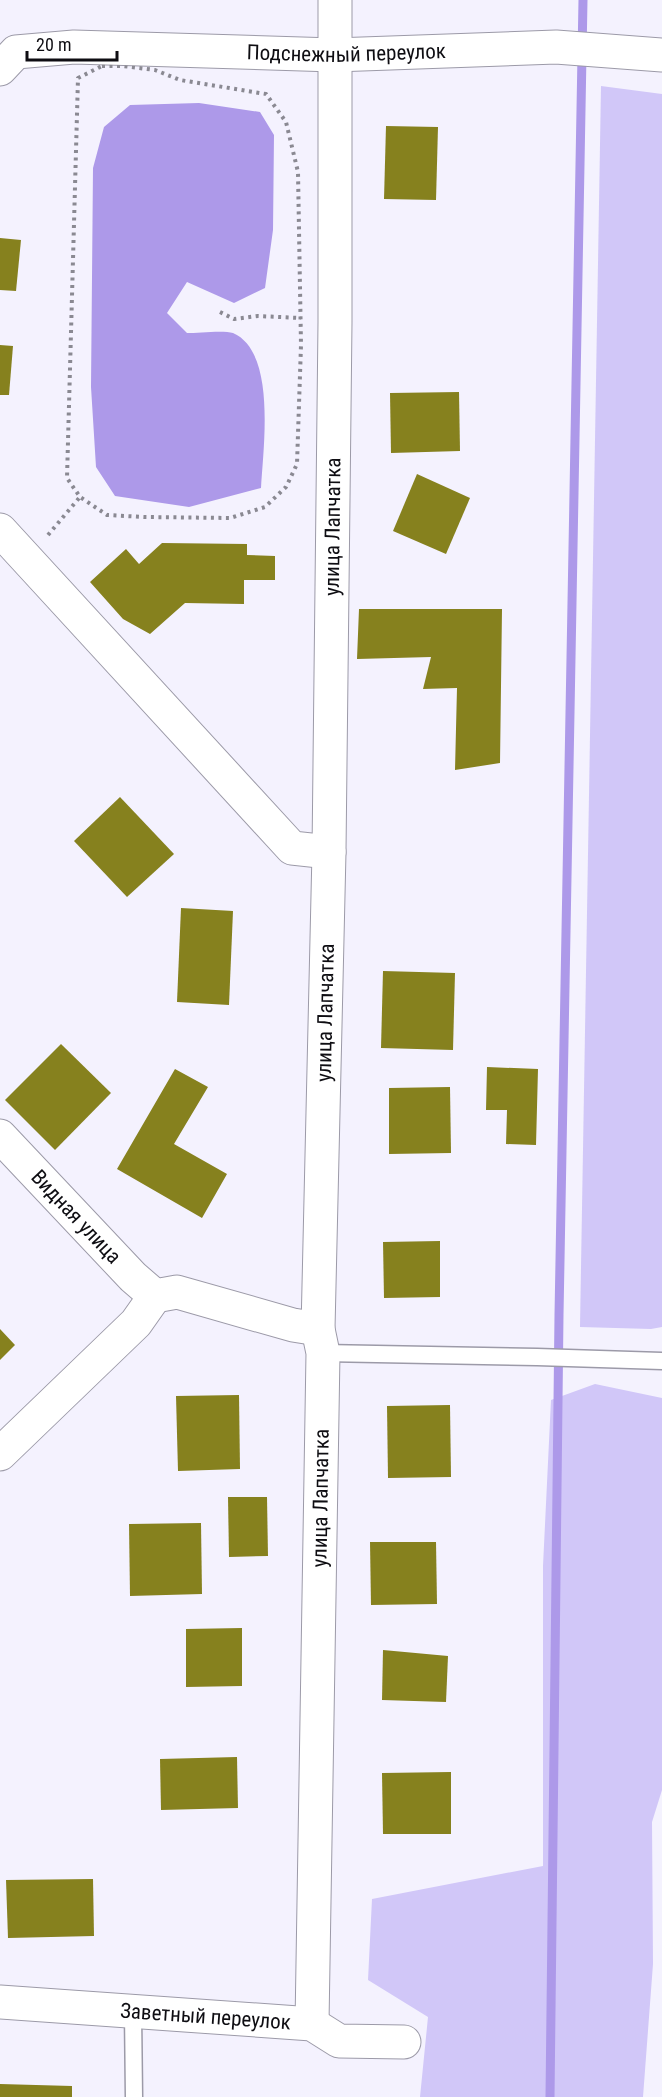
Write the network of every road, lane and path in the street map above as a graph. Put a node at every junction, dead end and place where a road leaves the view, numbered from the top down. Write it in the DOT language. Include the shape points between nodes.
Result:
graph roads {
  1 [pos="335,0"];
  2 [pos="334,55"];
  3 [pos="662,55"];
  4 [pos="0,69"];
  5 [pos="220,312"];
  6 [pos="301,318"];
  7 [pos="335,322"];
  8 [pos="81,497"];
  9 [pos="0,530"];
  10 [pos="27,559"];
  11 [pos="329,852"];
  12 [pos="0,1136"];
  13 [pos="155,1296"];
  14 [pos="320,1341"];
  15 [pos="662,1361"];
  16 [pos="0,1454"];
  17 [pos="0,2002"];
  18 [pos="133,2012"];
  19 [pos="312,2024"];
  20 [pos="404,2042"];
  21 [pos="134,2097"];
  1 -- 2 [label="street, улица Лапчатка"];
  2 -- 3 [label="street, Подснежный переулок" via="556,47"];
  2 -- 4 [label="street, Подснежный переулок" via="75,47 16,52"];
  2 -- 7 [label="street, улица Лапчатка"];
  5 -- 6 [label="path" via="234,319"];
  6 -- 7 [label="path"];
  6 -- 8 [label="path" via="297,465 286,487 265,507 230,518 107,515"];
  6 -- 8 [label="path" via="298,172 286,122 266,94 123,66 102,66 78,78 67,478"];
  7 -- 11 [label="street, улица Лапчатка"];
  8 -- 10 [label="path"];
  9 -- 10 [label="street"];
  10 -- 11 [label="street" via="292,848"];
  11 -- 14 [label="street, улица Лапчатка"];
  12 -- 13 [label="street, Видная улица"];
  13 -- 14 [label="street" via="177,1292 293,1325"];
  13 -- 16 [label="street" via="136,1323"];
  14 -- 15 [label="lane"];
  14 -- 19 [label="street, улица Лапчатка"];
  17 -- 18 [label="street, Заветный переулок"];
  18 -- 19 [label="street, Заветный переулок"];
  18 -- 21 [label="lane"];
  19 -- 20 [label="street, Заветный переулок" via="339,2041"];
}
